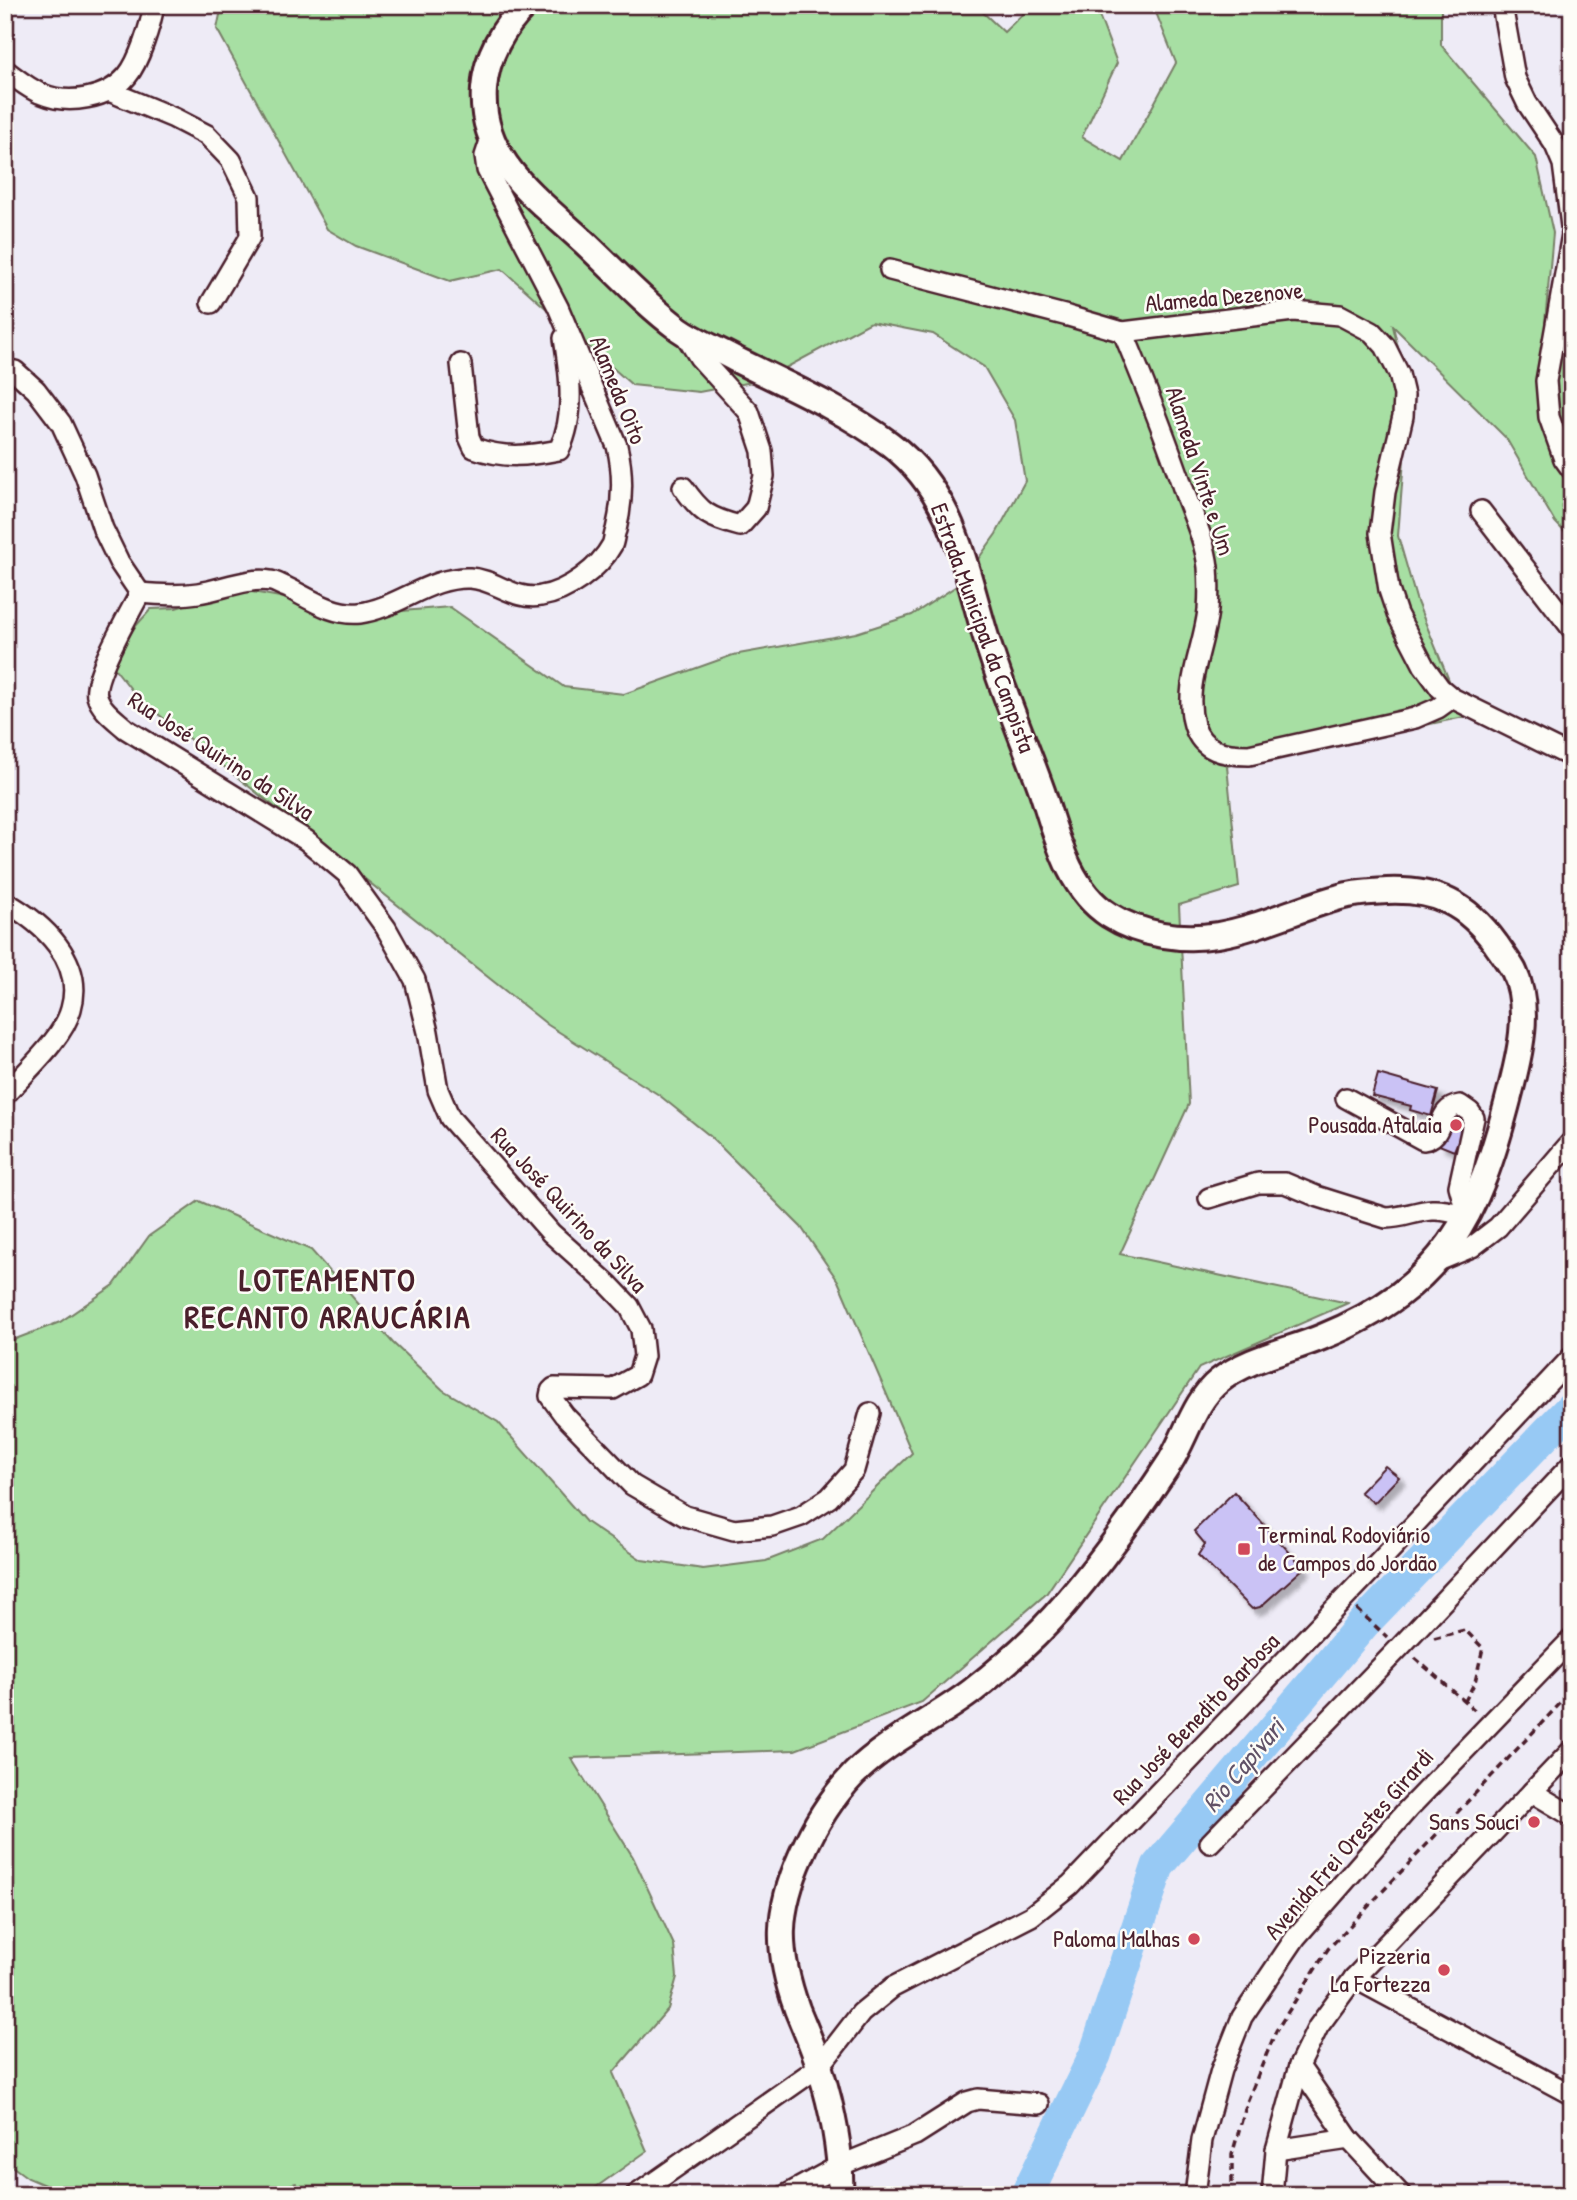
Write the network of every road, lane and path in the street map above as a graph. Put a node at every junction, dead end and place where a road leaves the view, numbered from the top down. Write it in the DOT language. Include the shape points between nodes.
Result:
graph roads {
  1 [pos="154,5"];
  2 [pos="526,5"];
  3 [pos="1502,5"];
  4 [pos="5,70"];
  5 [pos="109,91"];
  6 [pos="490,141"];
  7 [pos="1572,234"];
  8 [pos="890,271"];
  9 [pos="211,303"];
  10 [pos="558,307"];
  11 [pos="684,332"];
  12 [pos="1124,332"];
  13 [pos="461,364"];
  14 [pos="5,370"];
  15 [pos="1572,470"];
  16 [pos="683,487"];
  17 [pos="1481,511"];
  18 [pos="140,593"];
  19 [pos="1572,629"];
  20 [pos="1452,698"];
  21 [pos="1572,757"];
  22 [pos="5,902"];
  23 [pos="5,1095"];
  24 [pos="1346,1098"];
  25 [pos="1572,1141"];
  26 [pos="1209,1198"];
  27 [pos="1467,1216"];
  28 [pos="1437,1261"];
  29 [pos="1572,1357"];
  30 [pos="870,1413"];
  31 [pos="1572,1464"];
  32 [pos="1357,1610"];
  33 [pos="1572,1639"];
  34 [pos="1430,1640"];
  35 [pos="1394,1641"];
  36 [pos="1572,1691"];
  37 [pos="1465,1701"];
  38 [pos="1490,1723"];
  39 [pos="1572,1750"];
  40 [pos="1532,1792"];
  41 [pos="1572,1816"];
  42 [pos="1210,1843"];
  43 [pos="1354,1978"];
  44 [pos="820,2066"];
  45 [pos="1299,2066"];
  46 [pos="1572,2095"];
  47 [pos="1039,2104"];
  48 [pos="1349,2139"];
  49 [pos="1276,2150"];
  50 [pos="839,2166"];
  51 [pos="636,2195"];
  52 [pos="786,2195"];
  53 [pos="841,2195"];
  54 [pos="1195,2195"];
  55 [pos="1232,2195"];
  56 [pos="1272,2195"];
  57 [pos="1401,2195"];
  1 -- 5 [label="street" via="144,43 128,76"];
  2 -- 6 [label="main road, Estrada Municipal da Campista" via="509,22 485,69 482,110"];
  3 -- 7 [label="street" via="1515,78 1563,164"];
  4 -- 5 [label="street" via="41,94 74,100"];
  5 -- 9 [label="street" via="206,135 231,160 249,197 250,237"];
  6 -- 10 [label="street, Alameda Oito" via="487,170"];
  6 -- 11 [label="main road, Estrada Municipal da Campista" via="529,191"];
  7 -- 15 [label="street" via="1546,382 1549,417"];
  8 -- 12 [label="street, Alameda Dezenove"];
  10 -- 13 [label="street" via="571,393 566,435 558,450 525,456 474,448"];
  10 -- 18 [label="street, Alameda Oito" via="622,468 622,508 612,545 591,571 569,587 539,597 515,595 488,581 451,579 358,613 329,609 272,581 172,596"];
  11 -- 16 [label="street" via="699,357 749,412 762,451 764,476 756,508 740,526 719,521 697,507"];
  11 -- 27 [label="main road, Estrada Municipal da Campista" via="838,412 891,445 919,471 943,506 963,558 992,656 1066,860 1086,894 1108,914 1145,931 1174,937 1216,936 1349,894 1424,891 1457,905 1480,923 1513,968 1521,990 1523,1029 1496,1148"];
  12 -- 20 [label="street, Alameda Dezenove" via="1293,311 1340,315 1372,332 1385,346 1404,395 1380,533 1389,590 1424,666"];
  12 -- 20 [label="street, Alameda Vinte e Um" via="1165,435 1208,568 1208,610 1190,696 1201,740 1227,755 1249,755 1415,718"];
  14 -- 18 [label="street" via="15,371 36,390 61,423 103,529"];
  17 -- 19 [label="street"];
  18 -- 30 [label="street, Rua José Quirino da Silva" via="96,686 104,709 126,729 306,840 347,874 386,928 415,980 438,1090 450,1118 551,1233 629,1306 641,1329 644,1356 638,1375 613,1388 554,1388 550,1396 558,1409 632,1485 685,1516 734,1530 772,1526 801,1516 829,1498 854,1470"];
  20 -- 21 [label="street, Alameda Dezenove"];
  22 -- 23 [label="street" via="45,929 63,951 75,985 71,1010 57,1036"];
  24 -- 27 [label="street" via="1423,1140 1435,1135 1452,1106 1470,1112 1474,1118 1459,1186"];
  25 -- 28 [label="street" via="1498,1227 1472,1247"];
  26 -- 27 [label="street" via="1258,1183 1285,1183 1385,1218 1429,1210"];
  27 -- 28 [label="main road, Estrada Municipal da Campista"];
  28 -- 44 [label="main road, Estrada Municipal da Campista" via="1370,1314 1242,1367 1218,1382 1204,1397 1165,1469 1063,1607 970,1692 870,1760 827,1808 802,1854 782,1910 781,1944 785,1971"];
  29 -- 44 [label="street, Rua José Benedito Barbosa" via="1070,1885 1031,1916 893,1987 861,2013"];
  31 -- 35 [label="street"];
  32 -- 35 [label="path"];
  33 -- 38 [label="street, Avenida Frei Orestes Girardi"];
  34 -- 37 [label="path" via="1465,1630 1483,1647"];
  35 -- 37 [label="path"];
  35 -- 42 [label="street"];
  36 -- 55 [label="path" via="1328,1950 1276,2031 1247,2102 1232,2155"];
  37 -- 38 [label="path"];
  38 -- 54 [label="street, Avenida Frei Orestes Girardi" via="1296,1937 1242,2017 1217,2081 1202,2140"];
  39 -- 40 [label="street"];
  40 -- 41 [label="street"];
  40 -- 43 [label="street"];
  43 -- 45 [label="street" via="1318,2028"];
  43 -- 46 [label="street"];
  44 -- 50 [label="main road, Estrada Municipal da Campista"];
  44 -- 51 [label="street, Rua José Benedito Barbosa"];
  45 -- 48 [label="street"];
  45 -- 49 [label="street"];
  47 -- 50 [label="street" via="967,2102 915,2135"];
  48 -- 49 [label="street"];
  48 -- 57 [label="street"];
  49 -- 56 [label="street"];
  50 -- 52 [label="street"];
  50 -- 53 [label="main road, Estrada Municipal da Campista"];
}
